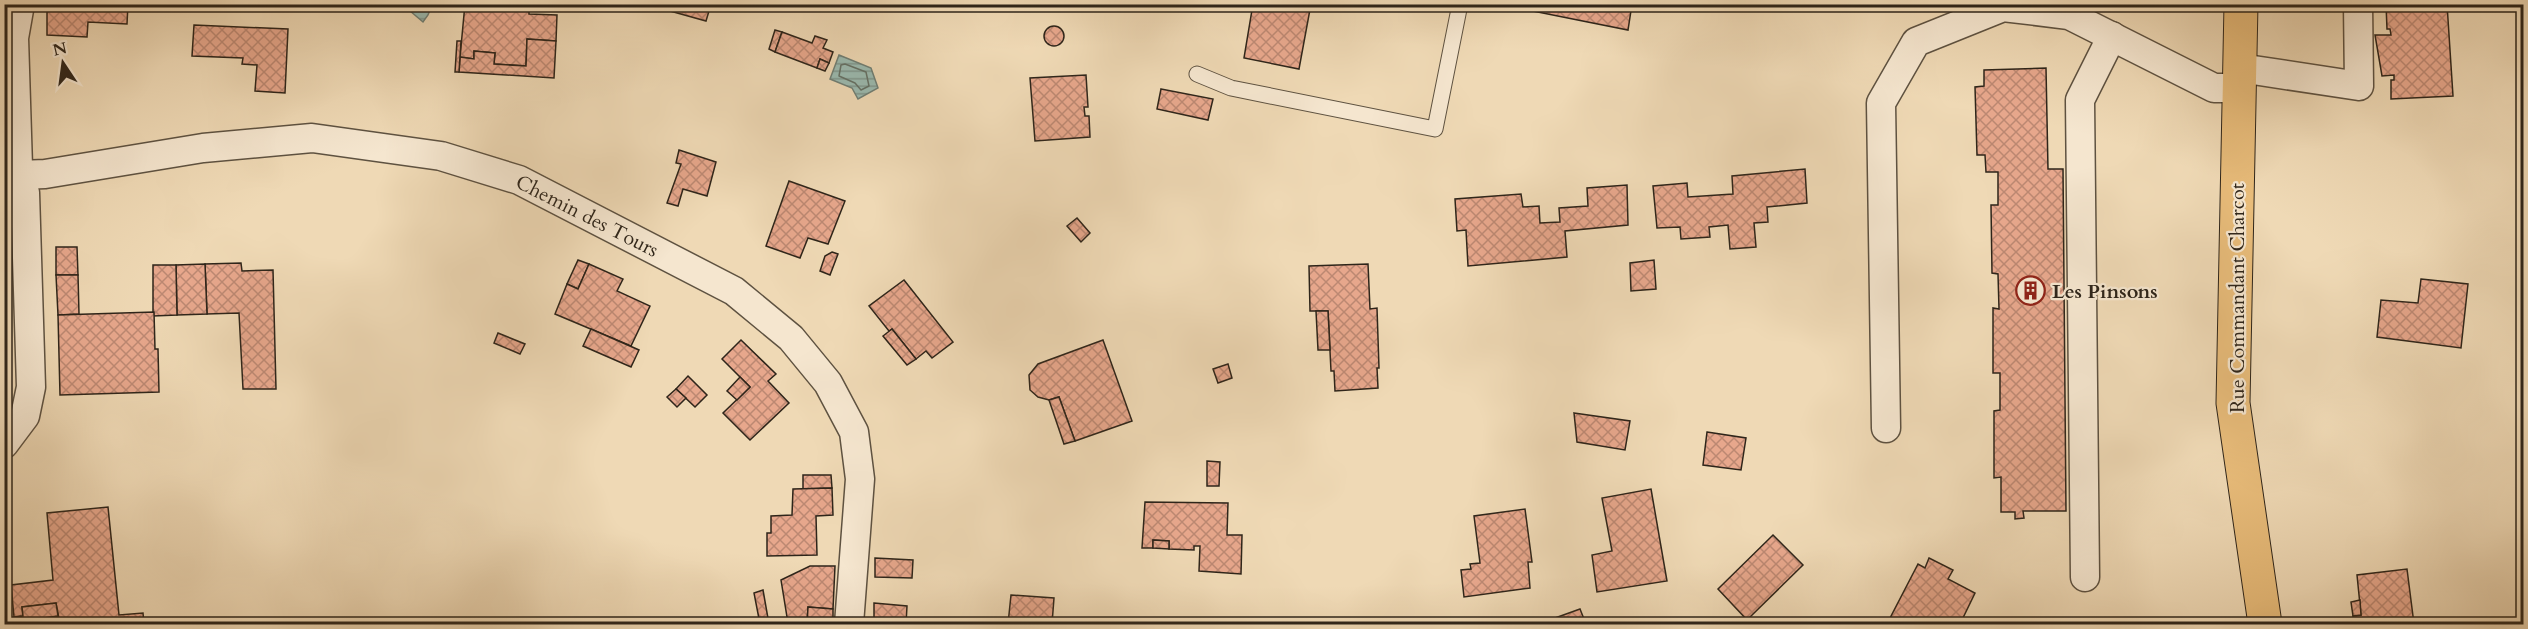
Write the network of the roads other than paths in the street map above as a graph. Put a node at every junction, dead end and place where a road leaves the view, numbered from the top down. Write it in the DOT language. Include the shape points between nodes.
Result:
graph roads {
  1 [pos="20,4"];
  2 [pos="1460,4"];
  3 [pos="2241,4"];
  4 [pos="2358,4"];
  5 [pos="2112,36"];
  6 [pos="1197,74"];
  7 [pos="2240,78"];
  8 [pos="20,175"];
  9 [pos="1886,428"];
  10 [pos="4,444"];
  11 [pos="2085,578"];
  12 [pos="849,624"];
  13 [pos="2265,624"];
  1 -- 8 [label="street" via="14,38"];
  2 -- 6 [label="lane" via="1435,129 1231,88"];
  3 -- 7 [label="main road, Rue Commandant Charcot"];
  4 -- 7 [label="street" via="2359,86"];
  5 -- 7 [label="street" via="2214,88"];
  5 -- 9 [label="street" via="2069,15 2003,7 1916,42 1881,103"];
  5 -- 11 [label="street" via="2080,100"];
  7 -- 13 [label="main road, Rue Commandant Charcot" via="2233,404"];
  8 -- 10 [label="street" via="25,194 31,387 25,416"];
  8 -- 12 [label="street, Chemin des Tours" via="203,148 312,138 441,156 519,180 734,291 791,338 828,383 854,432 860,479"];
}
